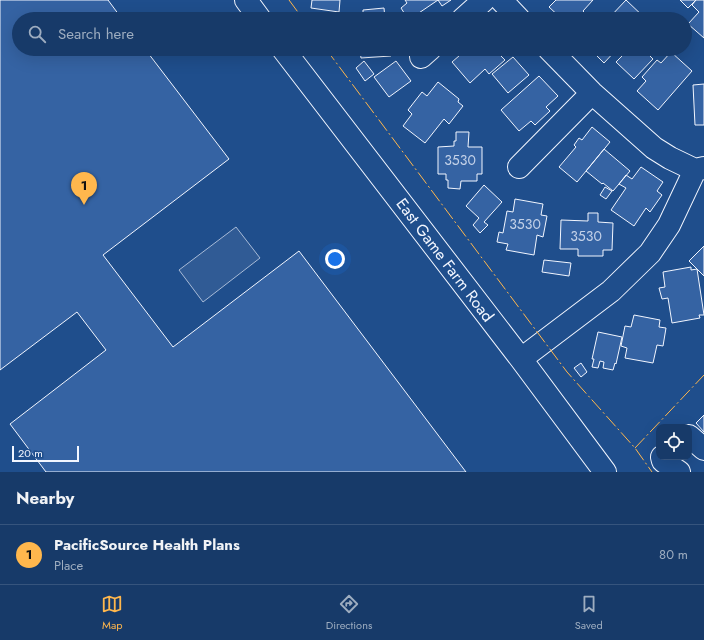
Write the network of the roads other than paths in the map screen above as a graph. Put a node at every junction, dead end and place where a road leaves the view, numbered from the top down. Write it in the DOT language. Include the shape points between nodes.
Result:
graph roads {
  1 [pos="246,0"];
  2 [pos="484,0"];
  3 [pos="501,0"];
  4 [pos="255,12"];
  5 [pos="471,12"];
  6 [pos="512,12"];
  7 [pos="288,56"];
  8 [pos="556,56"];
  9 [pos="592,93"];
  10 [pos="519,167"];
  11 [pos="700,169"];
  12 [pos="521,359"];
  13 [pos="692,439"];
  14 [pos="704,449"];
  15 [pos="663,460"];
  16 [pos="605,472"];
  17 [pos="679,472"];
  1 -- 4 [label="street"];
  2 -- 5 [label="street"];
  3 -- 6 [label="street"];
  7 -- 12 [label="street, East Game Farm Road"];
  8 -- 9 [label="street"];
  9 -- 10 [label="street"];
  9 -- 11 [label="street" via="654,148 670,158"];
  11 -- 12 [label="street" via="650,252 611,291"];
  12 -- 16 [label="street, East Game Farm Road"];
  13 -- 14 [label="street"];
  15 -- 17 [label="street"];
}
